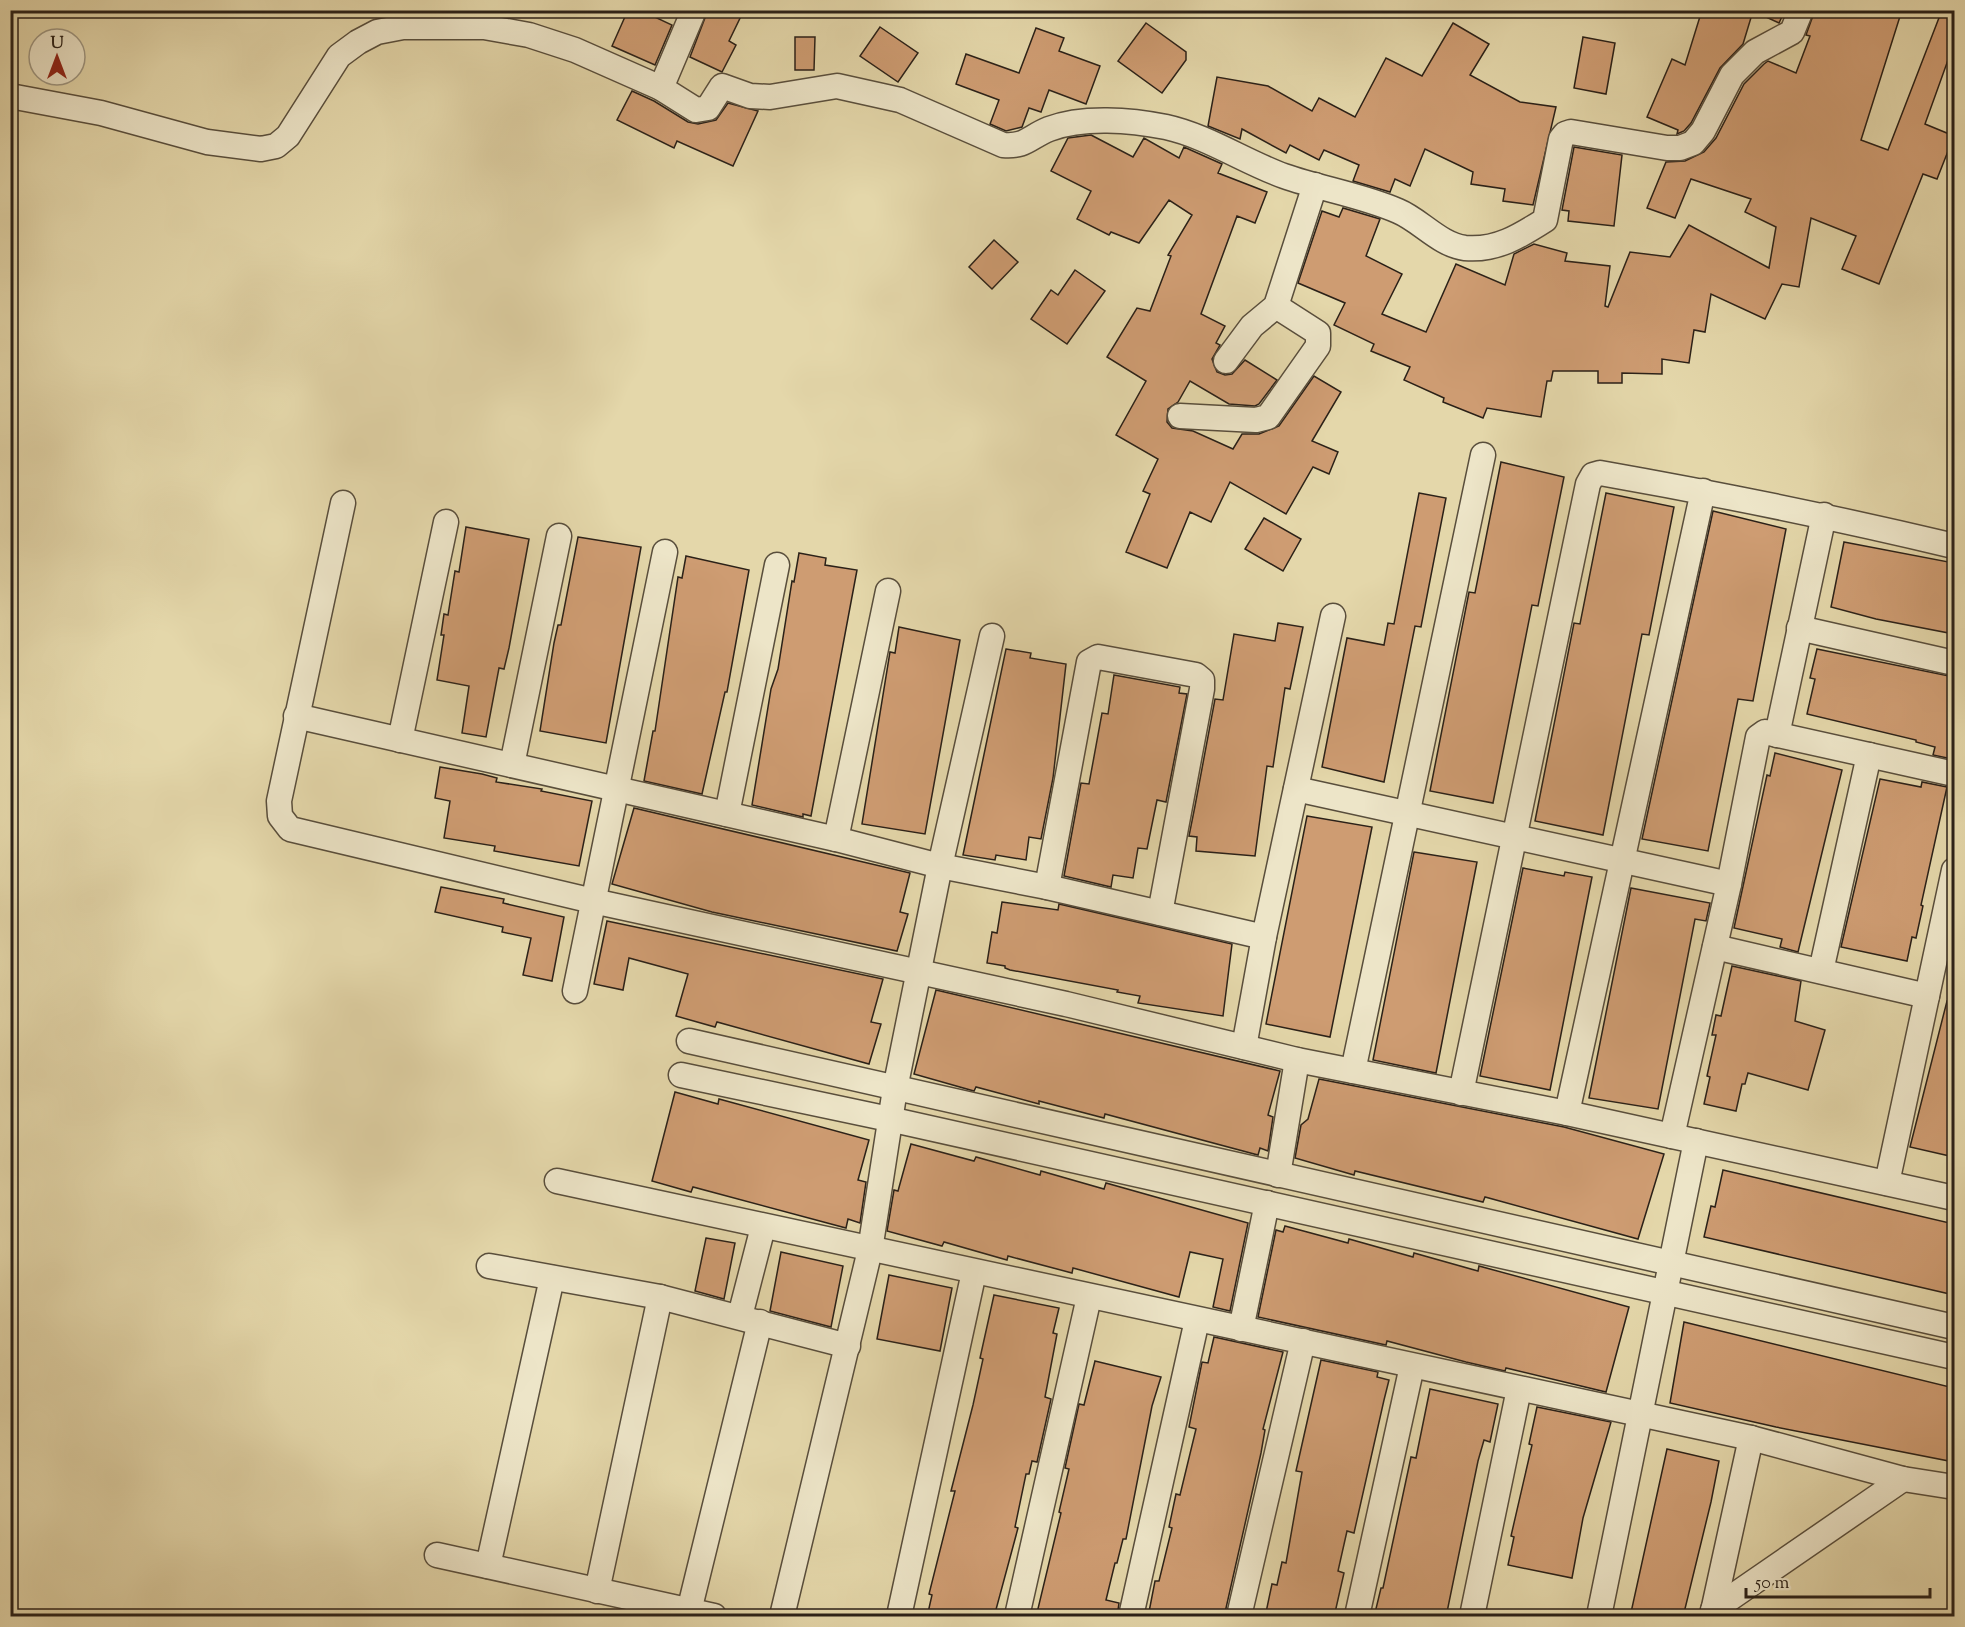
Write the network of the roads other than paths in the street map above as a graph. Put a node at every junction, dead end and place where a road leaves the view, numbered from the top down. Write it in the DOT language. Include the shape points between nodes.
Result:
graph roads {
  1 [pos="694,10"];
  2 [pos="1801,10"];
  3 [pos="661,88"];
  4 [pos="10,96"];
  5 [pos="1314,185"];
  6 [pos="1276,306"];
  7 [pos="1226,361"];
  8 [pos="1180,416"];
  9 [pos="1483,455"];
  10 [pos="1702,491"];
  11 [pos="343,503"];
  12 [pos="1824,515"];
  13 [pos="446,522"];
  14 [pos="558,536"];
  15 [pos="1954,546"];
  16 [pos="665,552"];
  17 [pos="777,565"];
  18 [pos="888,591"];
  19 [pos="1332,616"];
  20 [pos="1799,627"];
  21 [pos="992,636"];
  22 [pos="1954,663"];
  23 [pos="296,716"];
  24 [pos="1777,735"];
  25 [pos="400,740"];
  26 [pos="1869,755"];
  27 [pos="512,765"];
  28 [pos="1954,774"];
  29 [pos="616,789"];
  30 [pos="1296,789"];
  31 [pos="1407,813"];
  32 [pos="727,814"];
  33 [pos="1514,837"];
  34 [pos="836,839"];
  35 [pos="1621,861"];
  36 [pos="940,866"];
  37 [pos="1954,870"];
  38 [pos="1729,884"];
  39 [pos="1047,887"];
  40 [pos="593,901"];
  41 [pos="1160,913"];
  42 [pos="1264,937"];
  43 [pos="1715,947"];
  44 [pos="1821,971"];
  45 [pos="918,972"];
  46 [pos="575,991"];
  47 [pos="1927,996"];
  48 [pos="689,1041"];
  49 [pos="1244,1047"];
  50 [pos="1297,1060"];
  51 [pos="1353,1071"];
  52 [pos="681,1075"];
  53 [pos="895,1089"];
  54 [pos="1461,1094"];
  55 [pos="1567,1113"];
  56 [pos="889,1119"];
  57 [pos="1672,1136"];
  58 [pos="1696,1141"];
  59 [pos="1278,1175"];
  60 [pos="557,1180"];
  61 [pos="1887,1183"];
  62 [pos="1954,1198"];
  63 [pos="1267,1203"];
  64 [pos="763,1227"];
  65 [pos="870,1250"];
  66 [pos="1671,1263"];
  67 [pos="489,1266"];
  68 [pos="974,1272"];
  69 [pos="552,1278"];
  70 [pos="1665,1293"];
  71 [pos="1089,1297"];
  72 [pos="660,1298"];
  73 [pos="750,1319"];
  74 [pos="1197,1320"];
  75 [pos="1954,1328"];
  76 [pos="1241,1329"];
  77 [pos="1303,1341"];
  78 [pos="848,1346"];
  79 [pos="1954,1358"];
  80 [pos="1412,1366"];
  81 [pos="1519,1389"];
  82 [pos="1640,1415"];
  83 [pos="1751,1438"];
  84 [pos="1903,1479"];
  85 [pos="1954,1487"];
  86 [pos="437,1555"];
  87 [pos="488,1566"];
  88 [pos="597,1590"];
  89 [pos="680,1612"];
  90 [pos="1712,1613"];
  91 [pos="714,1617"];
  92 [pos="782,1617"];
  93 [pos="899,1617"];
  94 [pos="1017,1617"];
  95 [pos="1131,1617"];
  96 [pos="1239,1617"];
  97 [pos="1357,1617"];
  98 [pos="1472,1617"];
  99 [pos="1599,1617"];
  1 -- 3 [label="street"];
  2 -- 5 [label="street" via="1792,32 1755,52 1732,75 1693,143 1667,148 1565,134 1545,220 1498,245 1462,247 1399,211"];
  3 -- 4 [label="street" via="530,35 484,27 440,27 377,32 358,42 339,56 288,136 276,146 261,149 207,141 100,113"];
  3 -- 5 [label="street" via="696,110 708,108 722,86 750,96 770,97 837,86 900,100 1003,145 1016,146 1049,129 1083,122 1166,127"];
  5 -- 6 [label="street"];
  6 -- 7 [label="street" via="1252,326"];
  6 -- 8 [label="street" via="1318,333 1320,339 1271,415 1256,420"];
  9 -- 31 [label="street"];
  10 -- 12 [label="street"];
  10 -- 33 [label="street" via="1600,473 1588,484"];
  10 -- 35 [label="street"];
  11 -- 23 [label="street"];
  12 -- 15 [label="street"];
  12 -- 20 [label="street"];
  13 -- 25 [label="street"];
  14 -- 27 [label="street"];
  16 -- 29 [label="street"];
  17 -- 32 [label="street"];
  18 -- 34 [label="street"];
  19 -- 30 [label="street"];
  20 -- 22 [label="street"];
  20 -- 24 [label="street"];
  21 -- 36 [label="street"];
  23 -- 25 [label="street"];
  23 -- 40 [label="street" via="278,808 290,830"];
  24 -- 26 [label="street"];
  24 -- 38 [label="street" via="1761,733 1756,742"];
  25 -- 27 [label="street"];
  26 -- 28 [label="street"];
  26 -- 44 [label="street"];
  27 -- 29 [label="street"];
  29 -- 32 [label="street"];
  29 -- 40 [label="street"];
  30 -- 31 [label="street"];
  30 -- 42 [label="street"];
  31 -- 33 [label="street"];
  31 -- 51 [label="street"];
  32 -- 34 [label="street"];
  33 -- 35 [label="street"];
  33 -- 54 [label="street"];
  34 -- 36 [label="street"];
  35 -- 38 [label="street"];
  35 -- 55 [label="street"];
  36 -- 39 [label="street"];
  36 -- 45 [label="street"];
  37 -- 47 [label="street"];
  38 -- 43 [label="street"];
  39 -- 41 [label="street"];
  39 -- 41 [label="street" via="1089,662 1098,657 1196,675 1202,680 1203,689"];
  40 -- 45 [label="street"];
  40 -- 46 [label="street"];
  41 -- 42 [label="street"];
  42 -- 49 [label="street"];
  43 -- 44 [label="street"];
  43 -- 57 [label="street"];
  44 -- 47 [label="street"];
  45 -- 49 [label="street"];
  45 -- 53 [label="street"];
  47 -- 61 [label="street"];
  48 -- 53 [label="street"];
  49 -- 50 [label="street"];
  50 -- 51 [label="street"];
  50 -- 59 [label="street"];
  51 -- 54 [label="street"];
  52 -- 56 [label="street"];
  53 -- 56 [label="street"];
  53 -- 59 [label="street"];
  54 -- 55 [label="street"];
  55 -- 57 [label="street"];
  56 -- 63 [label="street"];
  56 -- 65 [label="street"];
  57 -- 58 [label="street"];
  58 -- 61 [label="street"];
  58 -- 66 [label="street"];
  59 -- 66 [label="street"];
  60 -- 64 [label="street"];
  61 -- 62 [label="street"];
  63 -- 70 [label="street"];
  63 -- 76 [label="street"];
  64 -- 65 [label="street"];
  64 -- 73 [label="street"];
  65 -- 68 [label="street"];
  65 -- 78 [label="street"];
  66 -- 70 [label="street"];
  66 -- 75 [label="street"];
  67 -- 69 [label="street"];
  68 -- 71 [label="street"];
  68 -- 93 [label="street"];
  69 -- 72 [label="street"];
  69 -- 87 [label="street"];
  70 -- 79 [label="street"];
  70 -- 82 [label="street"];
  71 -- 74 [label="street"];
  71 -- 94 [label="street"];
  72 -- 73 [label="street"];
  72 -- 88 [label="street"];
  73 -- 78 [label="street"];
  73 -- 89 [label="street"];
  74 -- 76 [label="street"];
  74 -- 95 [label="street"];
  76 -- 77 [label="street"];
  77 -- 80 [label="street"];
  77 -- 96 [label="street"];
  78 -- 92 [label="street"];
  80 -- 81 [label="street"];
  80 -- 97 [label="street"];
  81 -- 82 [label="street"];
  81 -- 98 [label="street"];
  82 -- 83 [label="street"];
  82 -- 99 [label="street"];
  83 -- 84 [label="street"];
  83 -- 90 [label="street"];
  84 -- 85 [label="street"];
  84 -- 90 [label="street"];
  86 -- 87 [label="street"];
  87 -- 88 [label="street"];
  88 -- 89 [label="street"];
  89 -- 91 [label="street"];
}
